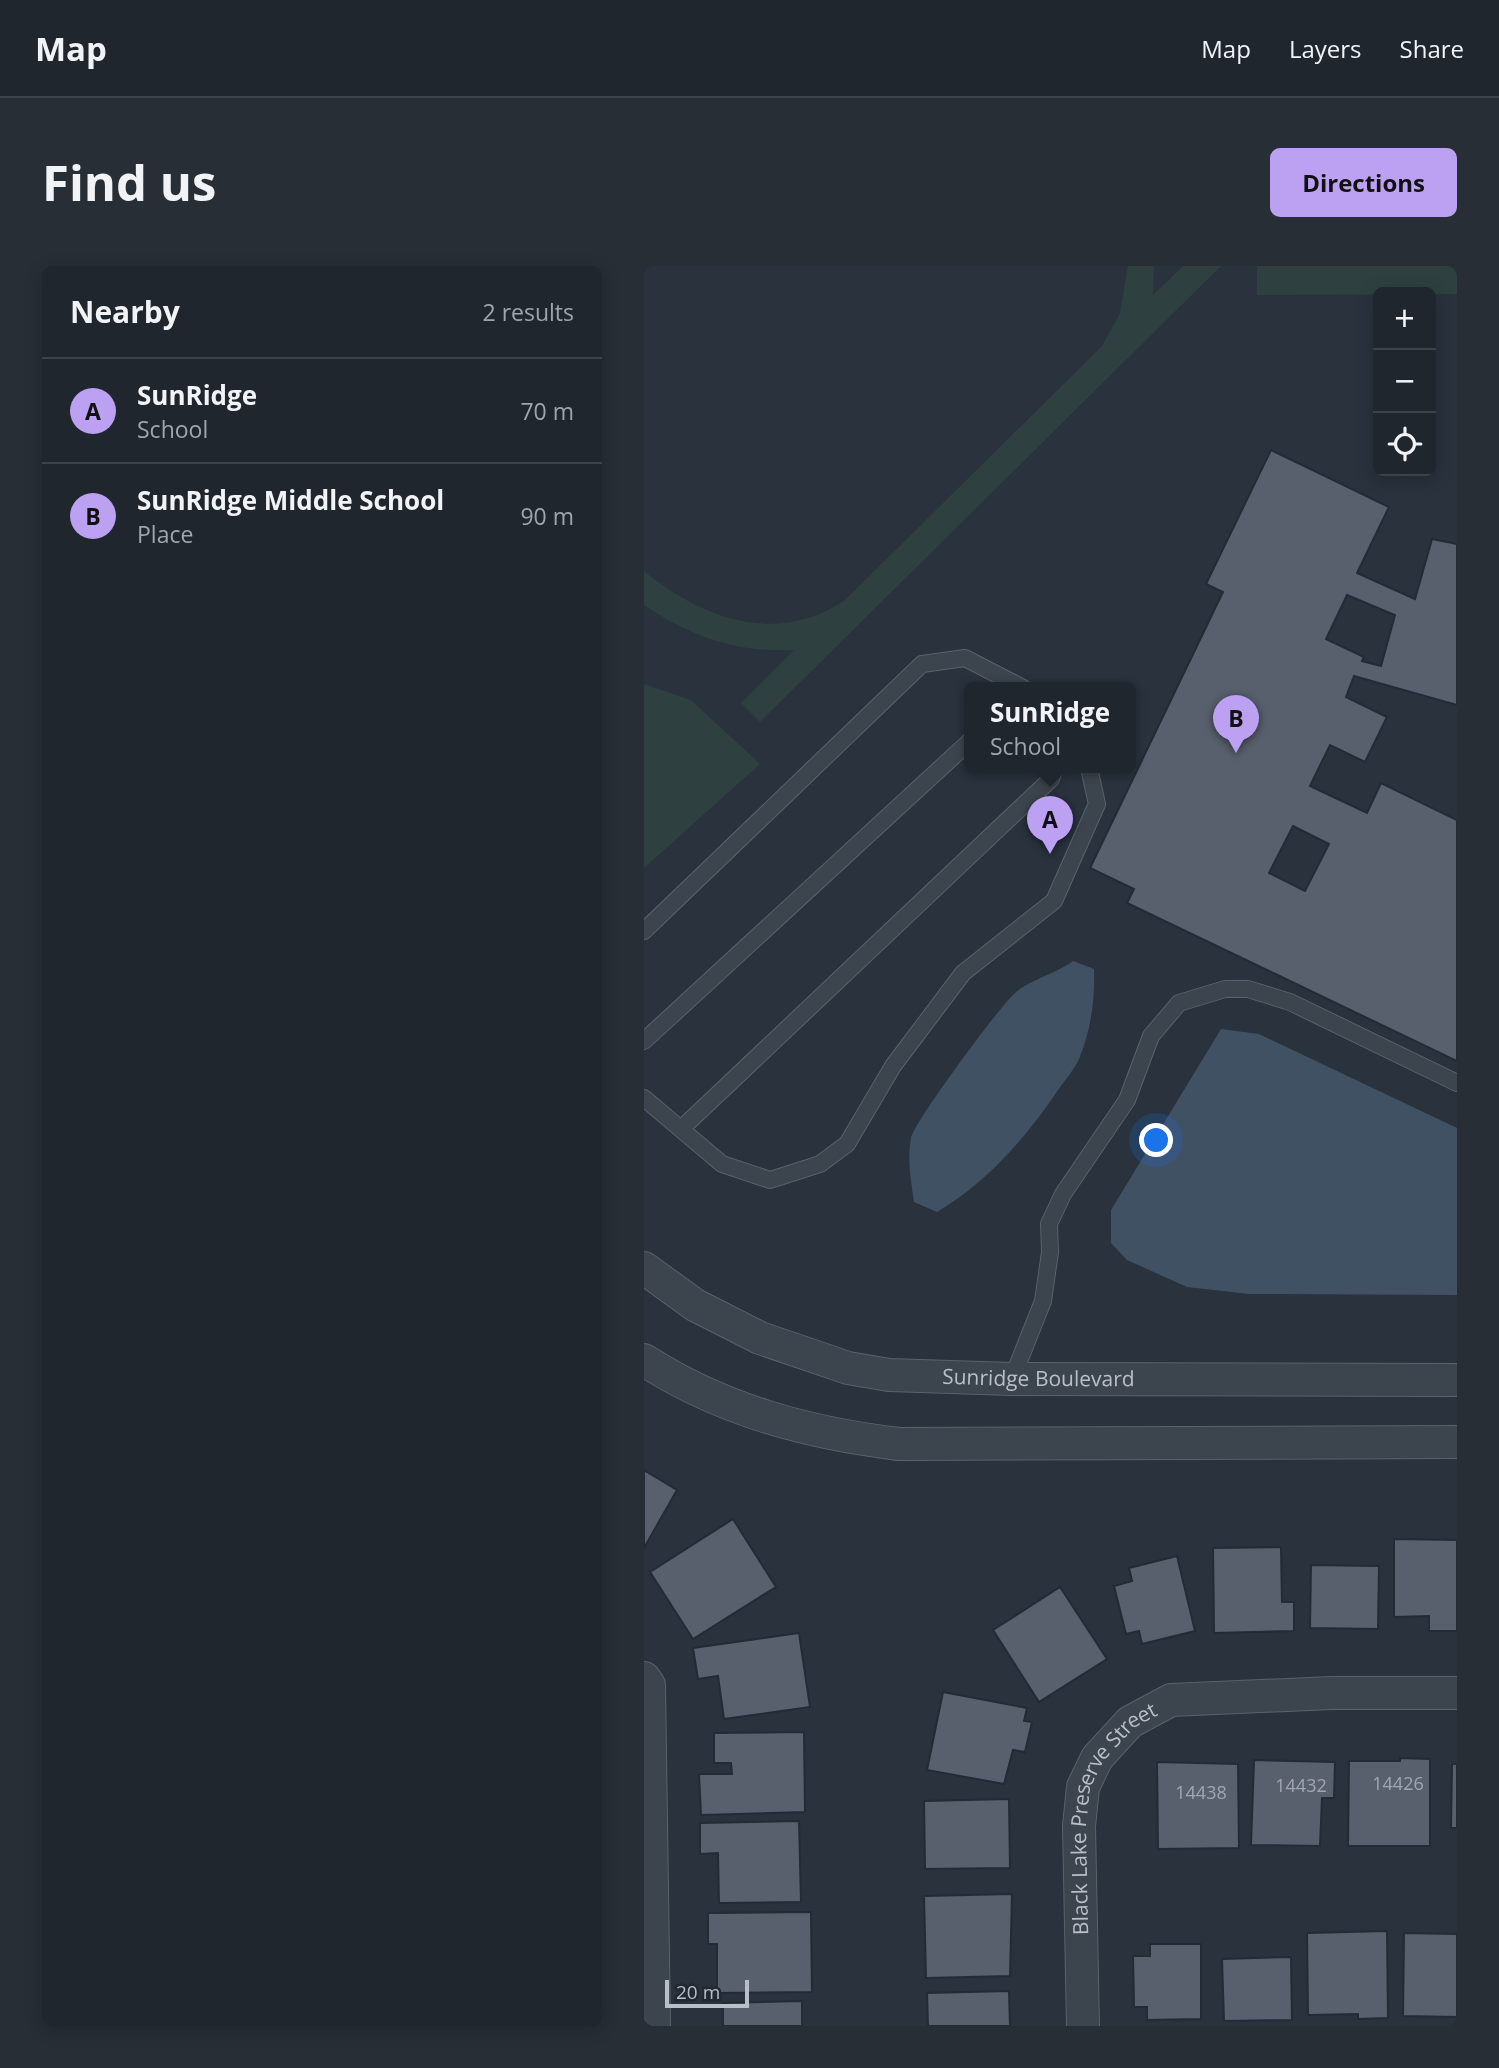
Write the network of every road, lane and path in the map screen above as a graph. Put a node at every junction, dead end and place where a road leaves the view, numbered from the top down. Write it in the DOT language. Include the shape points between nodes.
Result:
graph roads {
  1 [pos="1011,682"];
  2 [pos="964,747"];
  3 [pos="1053,773"];
  4 [pos="1091,773"];
  5 [pos="644,931"];
  6 [pos="644,1041"];
  7 [pos="1457,1083"];
  8 [pos="644,1098"];
  9 [pos="681,1129"];
  10 [pos="644,1268"];
  11 [pos="644,1360"];
  12 [pos="1012,1379"];
  13 [pos="1457,1380"];
  14 [pos="1457,1442"];
  15 [pos="644,1678"];
  16 [pos="1457,1693"];
  17 [pos="654,2026"];
  18 [pos="1083,2026"];
  1 -- 5 [label="lane" via="965,658 922,664"];
  2 -- 6 [label="lane"];
  3 -- 9 [label="lane"];
  4 -- 9 [label="lane" via="1097,804 1054,901 962,973 893,1066 847,1144 820,1164 769,1181 722,1164"];
  7 -- 12 [label="lane" via="1290,1002 1248,989 1224,989 1179,1003 1151,1036 1127,1100 1063,1194 1049,1224 1043,1301"];
  8 -- 9 [label="lane"];
  10 -- 12 [label="street, Sunridge Boulevard" via="695,1305 760,1338 848,1368 889,1375"];
  11 -- 14 [label="street" via="717,1400 766,1418 899,1444"];
  12 -- 13 [label="street, Sunridge Boulevard"];
  15 -- 17 [label="street" via="649,1685"];
  16 -- 18 [label="street, Black Lake Preserve Street" via="1171,1700 1130,1722 1097,1758 1083,1787 1079,1826"];
}
